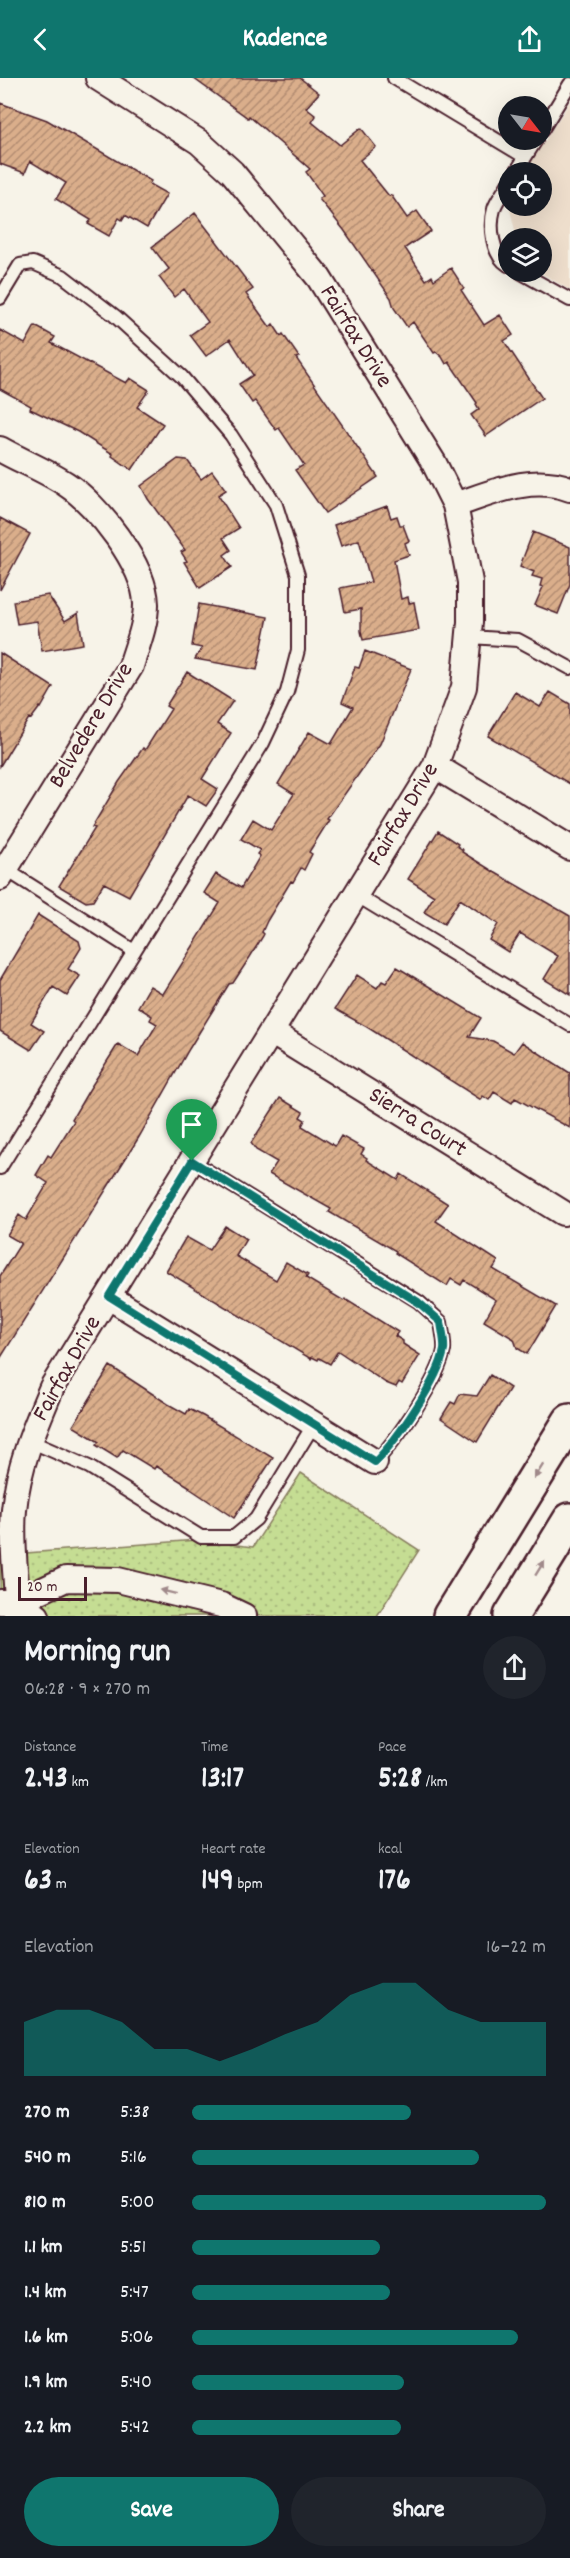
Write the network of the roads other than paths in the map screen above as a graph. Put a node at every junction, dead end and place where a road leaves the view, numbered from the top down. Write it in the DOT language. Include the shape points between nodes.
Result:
graph roads {
  1 [pos="98,78"];
  2 [pos="394,78"];
  3 [pos="570,84"];
  4 [pos="552,114"];
  5 [pos="530,150"];
  6 [pos="525,157"];
  7 [pos="522,162"];
  8 [pos="498,201"];
  9 [pos="498,251"];
  10 [pos="538,282"];
  11 [pos="0,298"];
  12 [pos="570,300"];
  13 [pos="0,449"];
  14 [pos="570,489"];
  15 [pos="455,505"];
  16 [pos="470,637"];
  17 [pos="570,668"];
  18 [pos="435,766"];
  19 [pos="570,848"];
  20 [pos="3,874"];
  21 [pos="356,895"];
  22 [pos="134,951"];
  23 [pos="570,1025"];
  24 [pos="271,1032"];
  25 [pos="192,1161"];
  26 [pos="0,1168"];
  27 [pos="563,1213"];
  28 [pos="109,1296"];
  29 [pos="570,1421"];
  30 [pos="314,1424"];
  31 [pos="30,1441"];
  32 [pos="375,1462"];
  33 [pos="570,1520"];
  34 [pos="8,1602"];
  35 [pos="37,1616"];
  36 [pos="244,1616"];
  37 [pos="450,1616"];
  38 [pos="511,1616"];
  1 -- 15 [label="street, Fairfax Drive" via="199,142 232,172 319,278 434,463"];
  2 -- 6 [label="lane"];
  3 -- 4 [label="lane"];
  5 -- 6 [label="lane"];
  6 -- 7 [label="lane"];
  8 -- 9 [label="lane" via="491,238"];
  10 -- 12 [label="lane"];
  11 -- 22 [label="lane" via="20,265 33,263 63,276 115,316 182,377 231,435 276,505 298,575 298,650 287,692 263,743"];
  13 -- 20 [label="street, Belvedere Drive" via="67,484 109,525 141,576 146,603 131,666"];
  14 -- 15 [label="street" via="537,483 511,486"];
  15 -- 16 [label="street, Fairfax Drive" via="470,582"];
  16 -- 17 [label="lane" via="518,640"];
  16 -- 18 [label="street, Fairfax Drive" via="464,687"];
  18 -- 19 [label="street"];
  18 -- 21 [label="street, Fairfax Drive"];
  20 -- 22 [label="lane"];
  21 -- 23 [label="lane"];
  21 -- 24 [label="street, Fairfax Drive"];
  22 -- 26 [label="lane"];
  24 -- 25 [label="street, Fairfax Drive"];
  24 -- 27 [label="street, Sierra Court"];
  25 -- 28 [label="street, Fairfax Drive"];
  25 -- 32 [label="lane" via="418,1302 441,1322 444,1350 429,1387 390,1447"];
  28 -- 30 [label="street"];
  28 -- 31 [label="street, Fairfax Drive" via="52,1387"];
  29 -- 37 [label="main road, one-way"];
  30 -- 31 [label="lane" via="256,1519 234,1537 201,1537 89,1467"];
  30 -- 32 [label="street"];
  31 -- 34 [label="street, Fairfax Drive" via="14,1510"];
  38 -- 33 [label="main road, one-way"];
  34 -- 35 [label="street"];
  36 -- 34 [label="street, one-way" via="221,1605 118,1580 66,1579"];
}
